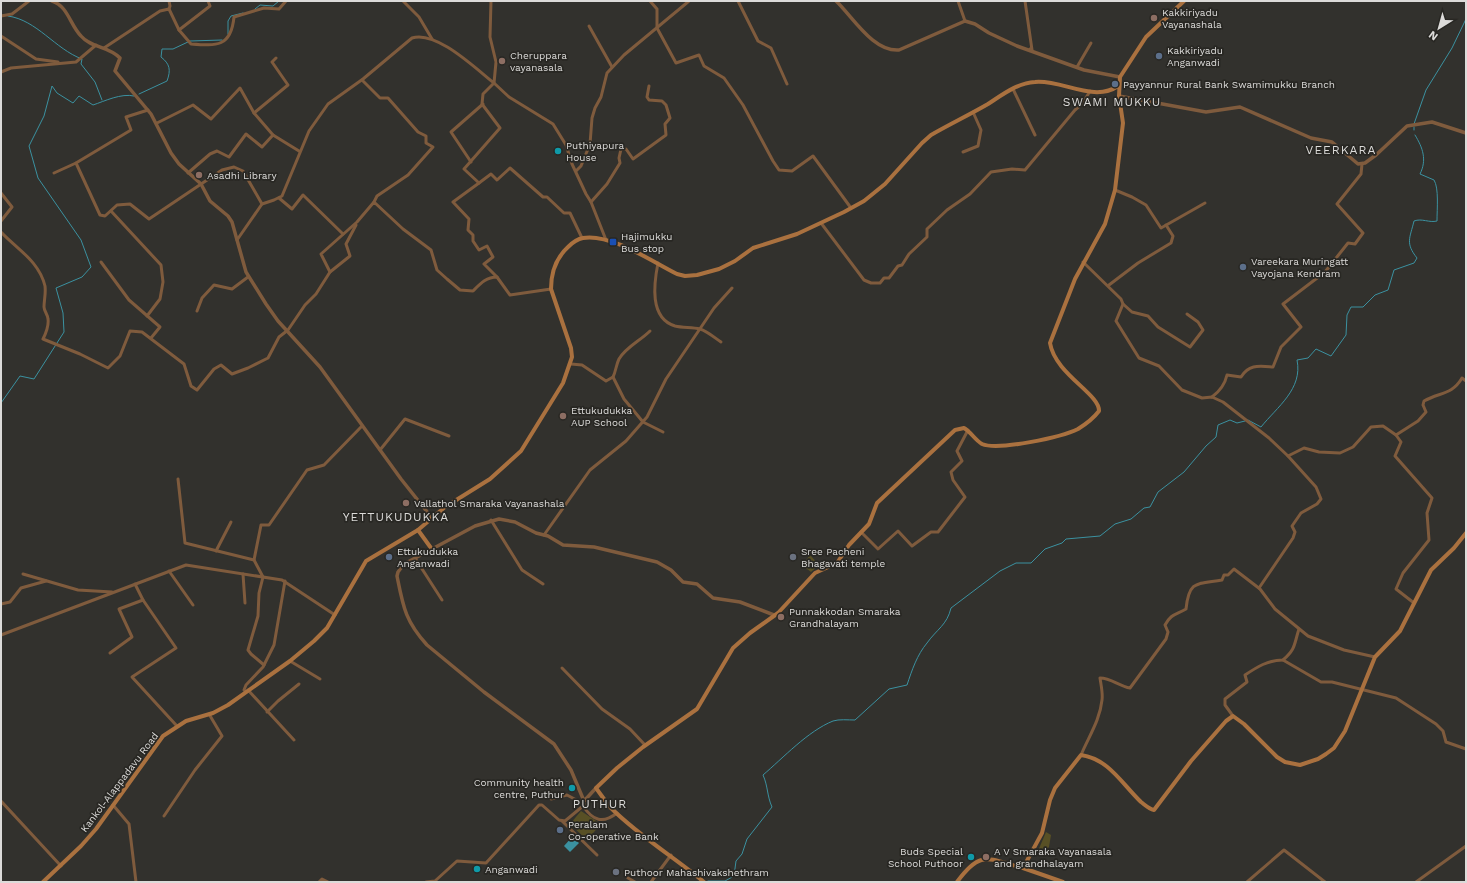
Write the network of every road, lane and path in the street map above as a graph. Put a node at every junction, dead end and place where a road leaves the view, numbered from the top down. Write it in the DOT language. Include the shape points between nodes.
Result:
graph roads {
  1 [pos="29,1"];
  2 [pos="52,1"];
  3 [pos="169,1"];
  4 [pos="208,1"];
  5 [pos="286,1"];
  6 [pos="403,1"];
  7 [pos="491,1"];
  8 [pos="650,1"];
  9 [pos="689,1"];
  10 [pos="738,1"];
  11 [pos="836,1"];
  12 [pos="958,1"];
  13 [pos="1025,1"];
  14 [pos="1184,1"];
  15 [pos="58,2"];
  16 [pos="169,9"];
  17 [pos="1,16"];
  18 [pos="965,21"];
  19 [pos="589,26"];
  20 [pos="657,28"];
  21 [pos="179,30"];
  22 [pos="1,36"];
  23 [pos="432,38"];
  24 [pos="1092,43"];
  25 [pos="96,44"];
  26 [pos="104,48"];
  27 [pos="1032,50"];
  28 [pos="276,58"];
  29 [pos="63,63"];
  30 [pos="612,67"];
  31 [pos="1077,68"];
  32 [pos="1,72"];
  33 [pos="1120,78"];
  34 [pos="362,80"];
  35 [pos="494,83"];
  36 [pos="787,84"];
  37 [pos="649,86"];
  38 [pos="1118,86"];
  39 [pos="1013,88"];
  40 [pos="1090,92"];
  41 [pos="1118,96"];
  42 [pos="483,104"];
  43 [pos="148,110"];
  44 [pos="973,111"];
  45 [pos="254,113"];
  46 [pos="157,123"];
  47 [pos="1466,133"];
  48 [pos="274,135"];
  49 [pos="1035,135"];
  50 [pos="299,151"];
  51 [pos="963,152"];
  52 [pos="471,162"];
  53 [pos="76,163"];
  54 [pos="1362,164"];
  55 [pos="576,171"];
  56 [pos="54,173"];
  57 [pos="188,173"];
  58 [pos="479,183"];
  59 [pos="201,184"];
  60 [pos="1115,190"];
  61 [pos="1,193"];
  62 [pos="279,198"];
  63 [pos="374,202"];
  64 [pos="592,202"];
  65 [pos="1205,203"];
  66 [pos="262,204"];
  67 [pos="851,208"];
  68 [pos="111,211"];
  69 [pos="1,221"];
  70 [pos="357,222"];
  71 [pos="821,223"];
  72 [pos="1166,224"];
  73 [pos="1,232"];
  74 [pos="343,234"];
  75 [pos="582,238"];
  76 [pos="237,240"];
  77 [pos="606,240"];
  78 [pos="101,262"];
  79 [pos="1084,262"];
  80 [pos="658,263"];
  81 [pos="330,272"];
  82 [pos="248,277"];
  83 [pos="501,282"];
  84 [pos="1109,285"];
  85 [pos="551,288"];
  86 [pos="732,288"];
  87 [pos="1123,304"];
  88 [pos="197,311"];
  89 [pos="1187,314"];
  90 [pos="147,316"];
  91 [pos="701,329"];
  92 [pos="288,330"];
  93 [pos="650,331"];
  94 [pos="151,338"];
  95 [pos="721,342"];
  96 [pos="571,364"];
  97 [pos="613,377"];
  98 [pos="1466,381"];
  99 [pos="1212,397"];
  100 [pos="642,422"];
  101 [pos="362,426"];
  102 [pos="968,430"];
  103 [pos="663,432"];
  104 [pos="1396,435"];
  105 [pos="449,436"];
  106 [pos="380,450"];
  107 [pos="1288,456"];
  108 [pos="178,479"];
  109 [pos="432,518"];
  110 [pos="491,520"];
  111 [pos="232,522"];
  112 [pos="418,530"];
  113 [pos="861,532"];
  114 [pos="1466,532"];
  115 [pos="544,535"];
  116 [pos="431,548"];
  117 [pos="216,551"];
  118 [pos="415,558"];
  119 [pos="254,560"];
  120 [pos="169,571"];
  121 [pos="23,574"];
  122 [pos="243,574"];
  123 [pos="263,577"];
  124 [pos="48,580"];
  125 [pos="284,581"];
  126 [pos="135,584"];
  127 [pos="543,584"];
  128 [pos="1259,588"];
  129 [pos="114,592"];
  130 [pos="143,600"];
  131 [pos="442,600"];
  132 [pos="245,603"];
  133 [pos="1414,603"];
  134 [pos="1,604"];
  135 [pos="193,605"];
  136 [pos="335,615"];
  137 [pos="774,615"];
  138 [pos="1299,629"];
  139 [pos="1,635"];
  140 [pos="110,653"];
  141 [pos="1374,657"];
  142 [pos="290,660"];
  143 [pos="1283,660"];
  144 [pos="264,664"];
  145 [pos="562,668"];
  146 [pos="320,679"];
  147 [pos="299,684"];
  148 [pos="1362,690"];
  149 [pos="247,691"];
  150 [pos="267,712"];
  151 [pos="209,714"];
  152 [pos="1232,716"];
  153 [pos="176,725"];
  154 [pos="294,740"];
  155 [pos="646,745"];
  156 [pos="1466,749"];
  157 [pos="1081,755"];
  158 [pos="596,788"];
  159 [pos="551,799"];
  160 [pos="1,802"];
  161 [pos="584,804"];
  162 [pos="113,805"];
  163 [pos="617,813"];
  164 [pos="164,816"];
  165 [pos="562,821"];
  166 [pos="1466,846"];
  167 [pos="597,854"];
  168 [pos="671,855"];
  169 [pos="61,866"];
  170 [pos="1023,868"];
  171 [pos="628,878"];
  172 [pos="43,882"];
  173 [pos="136,882"];
  174 [pos="319,882"];
  175 [pos="328,882"];
  176 [pos="426,882"];
  177 [pos="635,882"];
  178 [pos="651,882"];
  179 [pos="704,882"];
  180 [pos="957,882"];
  181 [pos="1063,882"];
  182 [pos="1247,882"];
  183 [pos="1325,882"];
  184 [pos="1416,882"];
  1 -- 17 [label="street" via="12,14"];
  2 -- 15 [label="street"];
  3 -- 16 [label="street"];
  4 -- 21 [label="street" via="210,6"];
  5 -- 21 [label="street" via="279,9 264,8 234,17 230,36 223,43 213,45 189,42"];
  6 -- 23 [label="street" via="419,17"];
  7 -- 35 [label="street" via="490,37 496,62"];
  8 -- 20 [label="street" via="657,9"];
  9 -- 20 [label="street"];
  10 -- 36 [label="street" via="758,40 771,48"];
  11 -- 18 [label="street" via="865,34 890,51 899,50"];
  12 -- 18 [label="street"];
  13 -- 27 [label="street"];
  14 -- 33 [label="main road" via="1146,37"];
  15 -- 25 [label="street" via="81,36"];
  16 -- 21 [label="street"];
  16 -- 26 [label="street" via="160,11"];
  18 -- 27 [label="street" via="1017,46"];
  19 -- 30 [label="street"];
  20 -- 30 [label="street"];
  20 -- 67 [label="street" via="676,63 699,55 704,66 724,78 743,105 779,170 792,171 813,156"];
  22 -- 29 [label="street" via="36,59"];
  23 -- 34 [label="street" via="412,38"];
  23 -- 35 [label="street" via="466,60"];
  24 -- 31 [label="street"];
  25 -- 26 [label="street"];
  25 -- 29 [label="street" via="76,62"];
  26 -- 43 [label="street" via="120,58 114,71"];
  27 -- 31 [label="street"];
  28 -- 45 [label="street" via="272,62 288,84"];
  29 -- 32 [label="street" via="11,68"];
  30 -- 55 [label="street" via="607,73 602,96 594,110 590,144 581,166"];
  31 -- 33 [label="street"];
  33 -- 38 [label="main road"];
  34 -- 50 [label="street" via="328,104"];
  34 -- 63 [label="street" via="380,98 388,98 418,132 426,136 426,143 433,147 408,175 378,196"];
  35 -- 42 [label="street" via="483,94"];
  35 -- 55 [label="street" via="509,97 553,124 566,145"];
  37 -- 64 [label="street" via="649,100 662,101 666,105 670,118 665,124 666,135 633,159 626,149 621,149 620,164 614,175"];
  38 -- 40 [label="main road" via="1114,89"];
  38 -- 41 [label="main road"];
  39 -- 40 [label="main road" via="1034,82 1051,82"];
  39 -- 44 [label="main road"];
  39 -- 49 [label="street"];
  40 -- 71 [label="street" via="1025,170 1012,169 986,175 970,194 947,210 927,229 927,237 909,254 902,265 898,266 890,278 884,278 880,283 864,280"];
  41 -- 54 [label="street" via="1206,112 1240,107 1311,138 1332,142"];
  41 -- 60 [label="main road" via="1123,123"];
  42 -- 52 [label="street" via="500,128"];
  42 -- 52 [label="street" via="451,132"];
  43 -- 46 [label="street"];
  43 -- 53 [label="street" via="126,117 131,130"];
  44 -- 51 [label="street" via="981,130 978,146"];
  44 -- 67 [label="main road" via="922,143 885,184"];
  45 -- 46 [label="street" via="240,88 211,119 193,105"];
  45 -- 48 [label="street"];
  46 -- 57 [label="street" via="171,153"];
  47 -- 54 [label="street" via="1432,122 1408,126 1376,156"];
  48 -- 50 [label="street"];
  48 -- 57 [label="street" via="262,147 246,134 229,157 216,151"];
  50 -- 62 [label="street" via="288,184"];
  52 -- 58 [label="street" via="464,169"];
  53 -- 56 [label="street"];
  53 -- 68 [label="street" via="100,215 105,216"];
  54 -- 99 [label="street" via="1361,174 1337,204 1363,233 1355,244 1348,243 1325,272 1283,304 1301,327 1281,347 1273,367 1253,366 1245,370 1241,377 1227,375 1226,381"];
  55 -- 64 [label="street"];
  57 -- 59 [label="street"];
  58 -- 75 [label="street" via="491,174 497,180 510,168 560,210 570,213"];
  58 -- 83 [label="street" via="453,202 469,219 468,230 479,250 487,246 493,257 484,264"];
  59 -- 66 [label="street" via="222,170 234,167 244,171"];
  59 -- 68 [label="street" via="149,219 130,204 117,206"];
  59 -- 76 [label="street" via="210,201 228,216"];
  60 -- 72 [label="street" via="1146,205 1161,228"];
  60 -- 79 [label="main road" via="1105,224"];
  61 -- 69 [label="street" via="12,207"];
  62 -- 66 [label="street"];
  62 -- 74 [label="street" via="292,209 303,195"];
  63 -- 70 [label="street"];
  63 -- 83 [label="street" via="431,250 437,270 460,290 474,291 484,281 493,277 497,277"];
  64 -- 77 [label="street"];
  65 -- 72 [label="street"];
  66 -- 76 [label="street"];
  67 -- 71 [label="main road"];
  68 -- 90 [label="street" via="161,265 163,282 160,299"];
  70 -- 74 [label="street"];
  70 -- 81 [label="street" via="346,244 350,256"];
  71 -- 80 [label="main road" via="797,234 753,248 735,262 706,273 685,276"];
  72 -- 84 [label="street" via="1173,236 1171,243"];
  73 -- 94 [label="street" via="23,250 44,286 44,308 48,328 43,340 108,368 120,356 130,331 142,332"];
  74 -- 81 [label="street" via="321,254"];
  75 -- 77 [label="main road"];
  75 -- 85 [label="main road" via="564,250 557,260"];
  76 -- 82 [label="street"];
  77 -- 80 [label="main road"];
  78 -- 90 [label="street" via="129,300"];
  79 -- 84 [label="street"];
  79 -- 102 [label="main road" via="1050,343 1052,353 1059,364 1096,401 1099,411 1093,419 1076,430 1030,442 988,445 981,443"];
  80 -- 91 [label="street" via="656,305 662,317 674,326"];
  81 -- 92 [label="street"];
  82 -- 88 [label="street" via="232,289 214,285 202,298"];
  82 -- 92 [label="street" via="278,321"];
  83 -- 85 [label="street" via="510,295"];
  84 -- 87 [label="street"];
  85 -- 96 [label="main road" via="571,348"];
  86 -- 91 [label="street" via="714,308"];
  87 -- 89 [label="street" via="1132,312 1148,316 1158,327 1190,347 1203,330 1198,322"];
  87 -- 99 [label="street" via="1116,321 1139,358 1159,366 1182,390 1202,398"];
  90 -- 94 [label="street" via="160,327"];
  91 -- 95 [label="street"];
  91 -- 100 [label="street" via="666,378"];
  92 -- 94 [label="street" via="279,337 268,358 232,374 221,365 214,369 197,390 191,386 184,364"];
  92 -- 101 [label="street" via="320,367"];
  93 -- 97 [label="street" via="623,353"];
  96 -- 97 [label="street" via="582,365 606,381"];
  96 -- 109 [label="main road, Kankol-Alappadavu Road" via="563,383 521,451 490,479"];
  97 -- 100 [label="street" via="624,399"];
  98 -- 104 [label="street" via="1462,378 1457,387 1448,393 1437,394 1424,401 1426,412 1418,421"];
  99 -- 107 [label="street" via="1245,419"];
  100 -- 103 [label="street"];
  100 -- 115 [label="street" via="626,442 590,470"];
  101 -- 106 [label="street"];
  101 -- 119 [label="street" via="324,465 307,470 269,525 261,525"];
  102 -- 113 [label="main road" via="955,430 891,488 877,503 869,524"];
  102 -- 113 [label="street" via="957,450 962,461 951,472 953,480 965,497 938,532 931,532 912,546 898,530 878,549"];
  104 -- 107 [label="street" via="1383,426 1371,427 1353,447 1340,453 1304,448"];
  104 -- 133 [label="street" via="1401,442 1395,456 1432,498 1427,513 1429,540 1403,574 1396,589"];
  105 -- 106 [label="street" via="405,419"];
  106 -- 109 [label="street"];
  107 -- 128 [label="street" via="1316,487 1321,499 1301,513 1292,526 1295,532 1293,538"];
  108 -- 117 [label="street" via="185,543"];
  109 -- 112 [label="main road, Kankol-Alappadavu Road"];
  110 -- 115 [label="street" via="515,522"];
  110 -- 116 [label="street"];
  110 -- 127 [label="street" via="522,570"];
  111 -- 117 [label="street"];
  112 -- 116 [label="main road"];
  112 -- 136 [label="main road, Kankol-Alappadavu Road" via="366,561"];
  113 -- 137 [label="main road" via="837,563 815,573"];
  114 -- 133 [label="main road" via="1454,548 1431,570"];
  115 -- 137 [label="street" via="563,545 594,547 657,562 671,570 683,582 700,586 713,598 740,602"];
  116 -- 118 [label="street"];
  117 -- 119 [label="street"];
  118 -- 131 [label="street"];
  118 -- 161 [label="street" via="404,564 397,576 405,613 419,636 484,692 554,744 571,770"];
  119 -- 123 [label="street"];
  120 -- 122 [label="street" via="186,565"];
  120 -- 126 [label="street"];
  120 -- 135 [label="street"];
  121 -- 124 [label="street"];
  122 -- 123 [label="street"];
  122 -- 132 [label="street"];
  123 -- 125 [label="street"];
  123 -- 144 [label="street" via="258,616 248,650"];
  124 -- 129 [label="street" via="78,590"];
  124 -- 134 [label="street" via="21,588 10,602"];
  125 -- 136 [label="street"];
  125 -- 144 [label="street" via="274,645"];
  126 -- 129 [label="street"];
  126 -- 130 [label="street"];
  128 -- 138 [label="street" via="1275,609"];
  128 -- 157 [label="street" via="1234,569 1228,575 1224,575 1222,580 1199,582 1192,586 1186,609 1173,614 1167,621 1166,639 1134,684 1130,688 1123,687 1107,678 1100,678 1100,711 1095,728"];
  129 -- 139 [label="street"];
  130 -- 140 [label="street" via="119,609 132,637"];
  130 -- 153 [label="street" via="176,648 132,677"];
  133 -- 141 [label="main road" via="1400,630"];
  136 -- 142 [label="main road, Kankol-Alappadavu Road" via="327,628"];
  137 -- 155 [label="main road" via="733,648 697,709"];
  138 -- 141 [label="street" via="1308,636 1344,650"];
  138 -- 143 [label="street" via="1292,652"];
  141 -- 148 [label="main road"];
  142 -- 146 [label="street"];
  142 -- 149 [label="main road, Kankol-Alappadavu Road"];
  143 -- 148 [label="street" via="1321,682 1332,682"];
  143 -- 152 [label="street" via="1260,665 1246,675 1247,682 1225,699 1225,705"];
  144 -- 149 [label="street" via="246,685 244,690"];
  145 -- 155 [label="street" via="602,709"];
  147 -- 150 [label="street"];
  148 -- 152 [label="main road" via="1345,731 1334,748 1318,759 1300,765 1291,764 1277,757 1244,724"];
  148 -- 156 [label="street" via="1396,698 1436,724 1443,731 1446,742"];
  149 -- 150 [label="street"];
  149 -- 151 [label="main road, Kankol-Alappadavu Road" via="228,705"];
  150 -- 154 [label="street"];
  151 -- 153 [label="main road, Kankol-Alappadavu Road"];
  151 -- 164 [label="street" via="222,736"];
  152 -- 157 [label="main road" via="1191,761 1154,810 1128,790 1109,766"];
  153 -- 162 [label="main road, Kankol-Alappadavu Road" via="156,744"];
  155 -- 158 [label="main road"];
  157 -- 170 [label="main road" via="1055,788 1042,832"];
  158 -- 161 [label="street"];
  158 -- 163 [label="main road"];
  159 -- 161 [label="street" via="567,795"];
  160 -- 169 [label="street"];
  161 -- 163 [label="street" via="590,814 600,820"];
  161 -- 165 [label="street"];
  162 -- 169 [label="main road, Kankol-Alappadavu Road" via="81,846"];
  162 -- 173 [label="street" via="129,824"];
  163 -- 168 [label="main road"];
  165 -- 167 [label="street"];
  165 -- 176 [label="street" via="542,804 539,805 486,863 457,861 435,881"];
  166 -- 184 [label="street"];
  168 -- 178 [label="street"];
  168 -- 179 [label="main road"];
  169 -- 172 [label="main road, Kankol-Alappadavu Road"];
  170 -- 180 [label="main road" via="985,858 978,860"];
  170 -- 181 [label="main road"];
  171 -- 177 [label="street"];
  174 -- 175 [label="street" via="322,879"];
  182 -- 183 [label="street" via="1284,850"];
}
